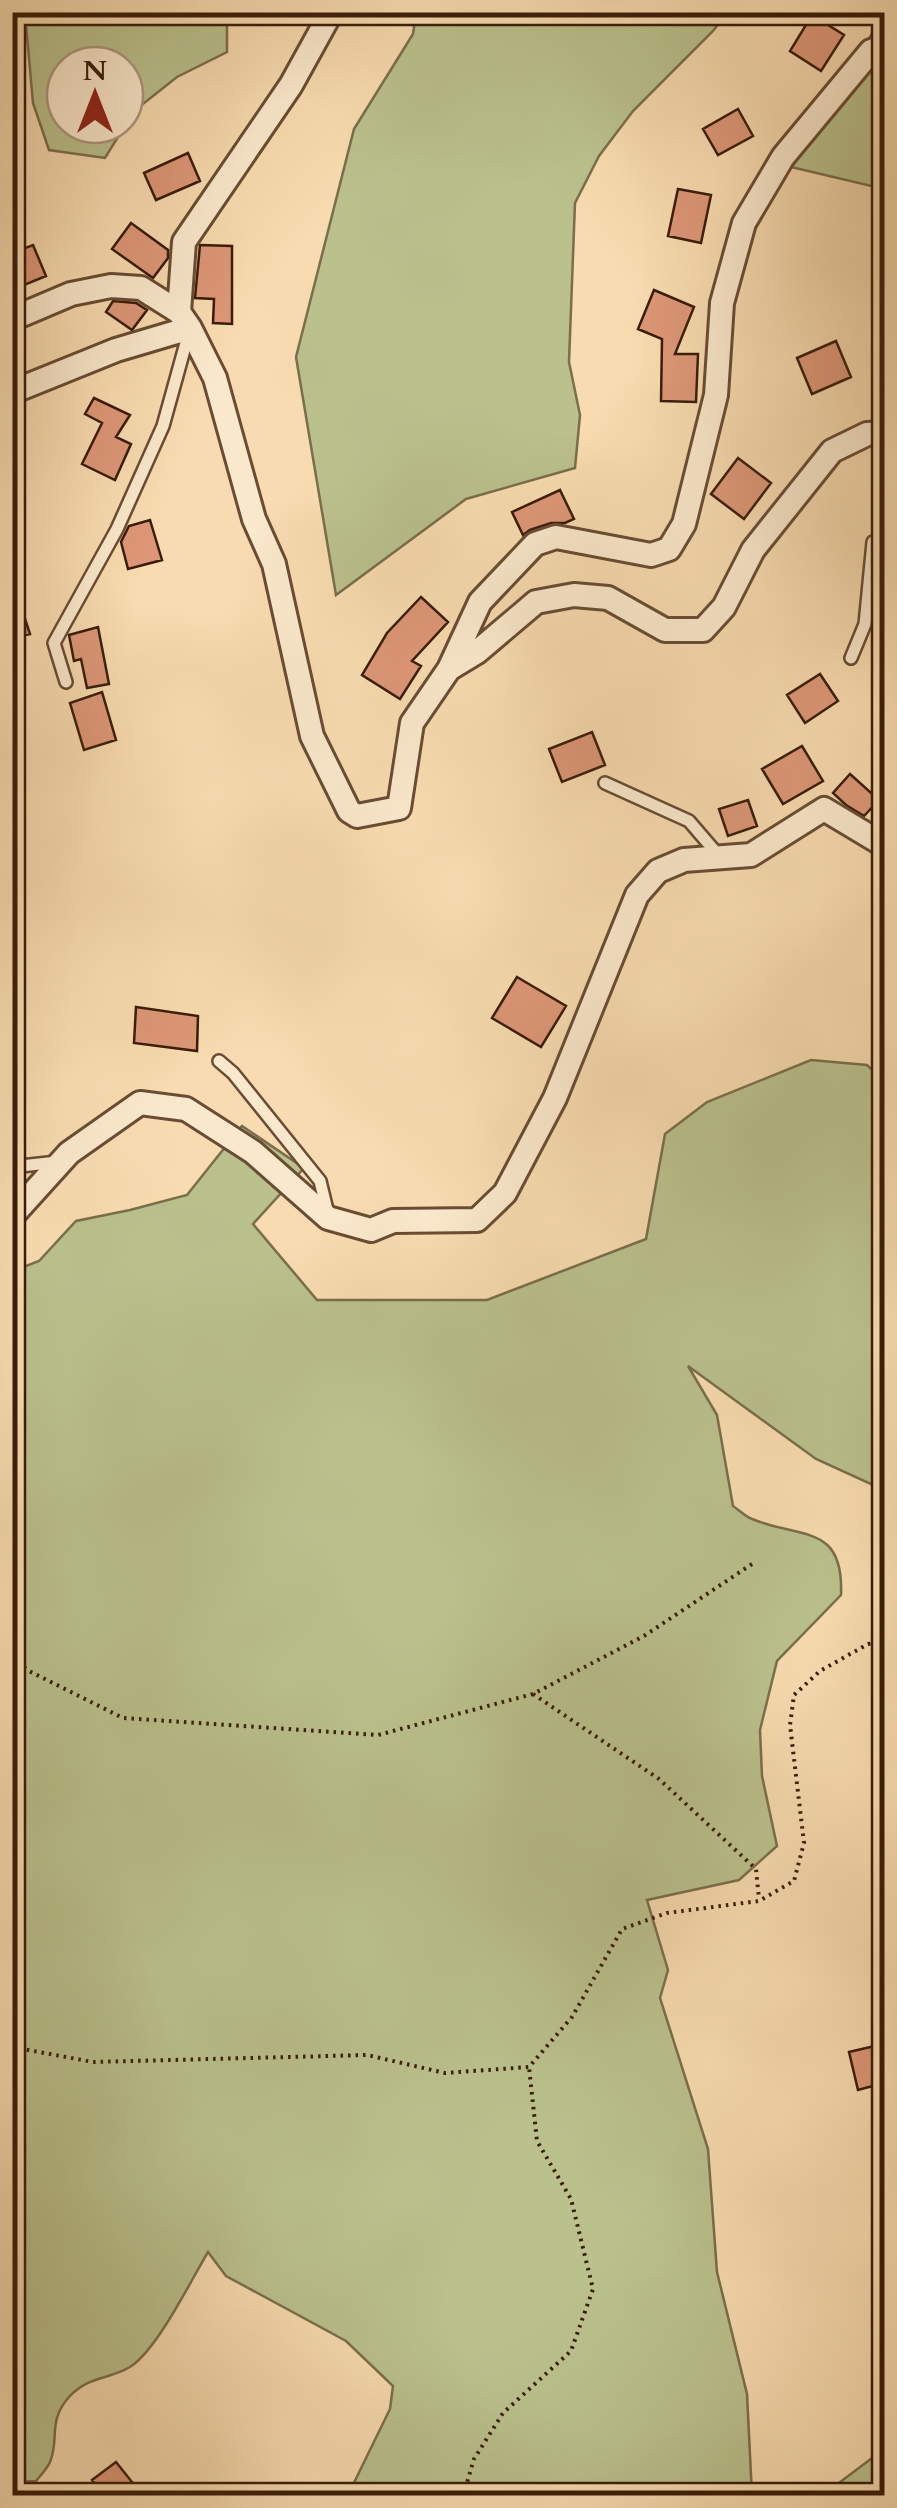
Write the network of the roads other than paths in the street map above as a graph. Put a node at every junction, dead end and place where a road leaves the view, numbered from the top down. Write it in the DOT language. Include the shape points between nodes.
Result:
graph roads {
  1 [pos="328,12"];
  2 [pos="884,24"];
  3 [pos="878,49"];
  4 [pos="12,320"];
  5 [pos="184,320"];
  6 [pos="12,392"];
  7 [pos="884,433"];
  8 [pos="884,550"];
  9 [pos="851,658"];
  10 [pos="450,669"];
  11 [pos="66,682"];
  12 [pos="606,783"];
  13 [pos="884,846"];
  14 [pos="720,857"];
  15 [pos="219,1061"];
  16 [pos="61,1162"];
  17 [pos="12,1167"];
  18 [pos="12,1216"];
  19 [pos="328,1218"];
  1 -- 5 [label="street" via="291,85 184,242"];
  2 -- 3 [label="lane"];
  3 -- 10 [label="street" via="782,157 744,224 722,303 716,395 684,524 669,549 651,555 556,537 535,544 480,602"];
  4 -- 5 [label="street" via="70,294 111,286 141,288"];
  5 -- 6 [label="street"];
  5 -- 10 [label="street" via="216,378 254,519 274,564 312,736 348,811 358,816 399,808 412,723"];
  5 -- 11 [label="lane" via="163,426 117,529 54,643"];
  7 -- 10 [label="street" via="832,451 753,550 724,607 703,630 665,630 608,598 574,594 536,602"];
  8 -- 9 [label="lane" via="873,542 865,624"];
  12 -- 14 [label="lane" via="689,821"];
  13 -- 14 [label="street" via="824,809 751,854"];
  14 -- 19 [label="street" via="684,860 658,871 638,895 555,1098 505,1193 478,1220 393,1220 370,1230"];
  15 -- 19 [label="lane" via="320,1181"];
  16 -- 17 [label="lane"];
  16 -- 18 [label="street"];
  16 -- 19 [label="street" via="140,1103 186,1109 253,1152"];
}
